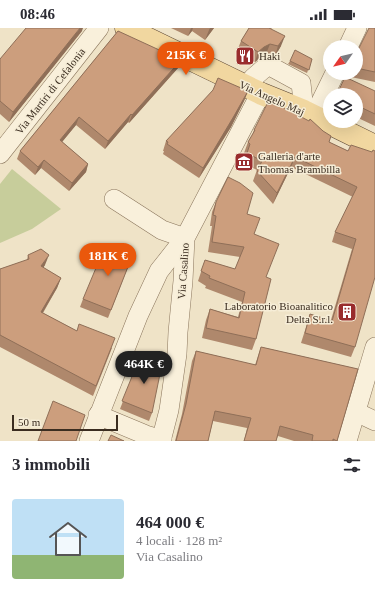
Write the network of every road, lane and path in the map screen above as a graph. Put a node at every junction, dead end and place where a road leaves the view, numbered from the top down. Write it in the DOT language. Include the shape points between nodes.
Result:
graph roads {
  1 [pos="99,28"];
  2 [pos="126,28"];
  3 [pos="357,28"];
  4 [pos="351,40"];
  5 [pos="331,80"];
  6 [pos="255,91"];
  7 [pos="309,114"];
  8 [pos="3,145"];
  9 [pos="375,146"];
  10 [pos="114,199"];
  11 [pos="185,238"];
  12 [pos="375,346"];
  13 [pos="356,412"];
  14 [pos="98,415"];
  15 [pos="375,421"];
  16 [pos="162,440"];
  17 [pos="89,441"];
  18 [pos="347,441"];
  1 -- 8 [label="street, Via Martiri di Cefalonia"];
  2 -- 6 [label="main road, Via Angelo Maj"];
  3 -- 4 [label="street"];
  5 -- 7 [label="street"];
  6 -- 7 [label="main road, Via Angelo Maj"];
  6 -- 7 [label="street, Via Casalino" via="253,78 268,66 301,83"];
  6 -- 11 [label="street, Via Casalino" via="255,104"];
  7 -- 9 [label="main road, Via Angelo Maj"];
  10 -- 11 [label="street" via="162,230"];
  11 -- 14 [label="street" via="159,271"];
  11 -- 16 [label="street, Via Casalino" via="177,354"];
  12 -- 13 [label="street"];
  13 -- 15 [label="street"];
  13 -- 18 [label="street"];
  14 -- 16 [label="street"];
  14 -- 17 [label="street"];
}
